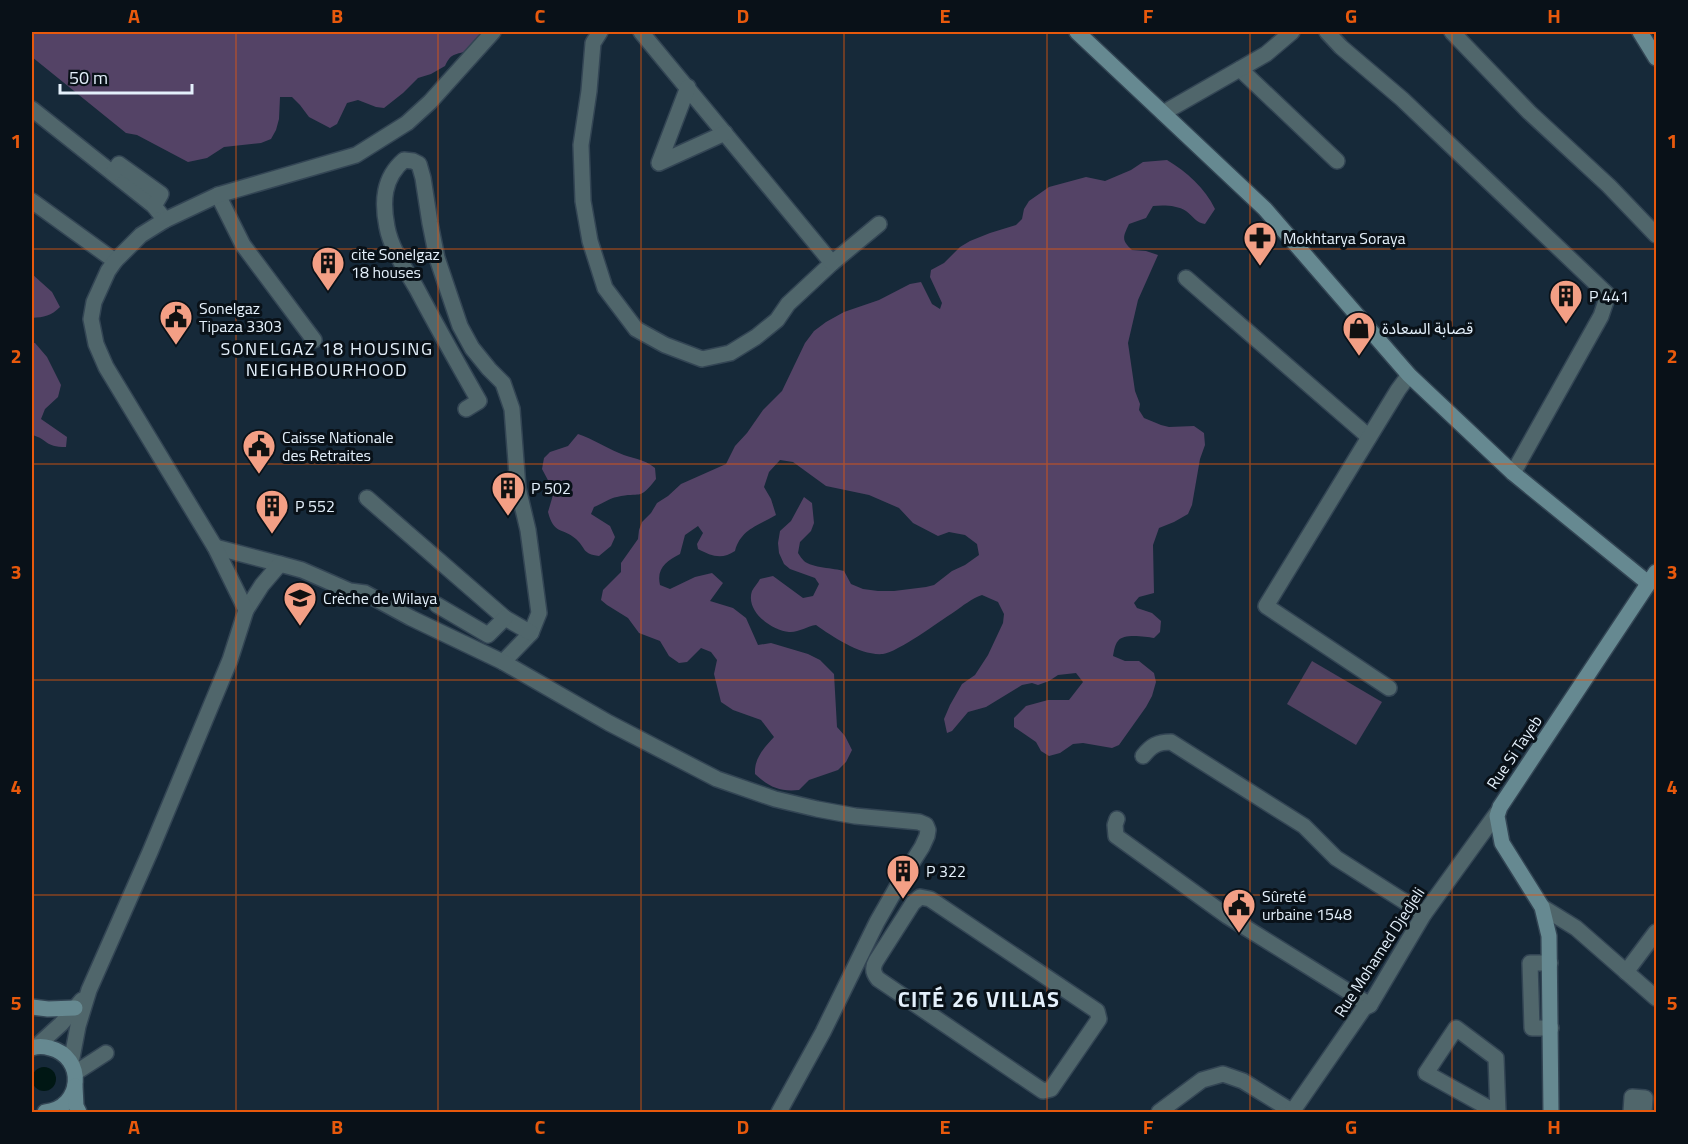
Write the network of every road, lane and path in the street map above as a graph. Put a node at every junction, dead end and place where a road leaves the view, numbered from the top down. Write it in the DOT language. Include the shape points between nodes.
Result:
graph roads {
  1 [pos="493,32"];
  2 [pos="600,32"];
  3 [pos="641,32"];
  4 [pos="1077,32"];
  5 [pos="1292,32"];
  6 [pos="1327,32"];
  7 [pos="1452,32"];
  8 [pos="1640,32"];
  9 [pos="1656,58"];
  10 [pos="1240,69"];
  11 [pos="688,87"];
  12 [pos="32,110"];
  13 [pos="1163,113"];
  14 [pos="725,133"];
  15 [pos="1337,161"];
  16 [pos="218,195"];
  17 [pos="32,201"];
  18 [pos="165,220"];
  19 [pos="879,224"];
  20 [pos="1656,235"];
  21 [pos="115,261"];
  22 [pos="832,263"];
  23 [pos="1186,278"];
  24 [pos="314,340"];
  25 [pos="1409,375"];
  26 [pos="466,409"];
  27 [pos="1370,437"];
  28 [pos="1513,473"];
  29 [pos="367,498"];
  30 [pos="215,547"];
  31 [pos="280,564"];
  32 [pos="1654,582"];
  33 [pos="437,605"];
  34 [pos="246,610"];
  35 [pos="505,618"];
  36 [pos="531,633"];
  37 [pos="503,662"];
  38 [pos="1389,688"];
  39 [pos="1143,756"];
  40 [pos="1497,813"];
  41 [pos="1117,819"];
  42 [pos="901,880"];
  43 [pos="920,897"];
  44 [pos="1542,907"];
  45 [pos="1424,914"];
  46 [pos="1656,932"];
  47 [pos="1626,972"];
  48 [pos="89,990"];
  49 [pos="1656,998"];
  50 [pos="1370,1005"];
  51 [pos="32,1007"];
  52 [pos="75,1008"];
  53 [pos="34,1047"];
  54 [pos="106,1053"];
  55 [pos="74,1073"];
  56 [pos="32,1111"];
  57 [pos="1292,1112"];
  58 [pos="38,1113"];
  59 [pos="45,1113"];
  60 [pos="79,1113"];
  61 [pos="779,1113"];
  62 [pos="1159,1113"];
  63 [pos="1497,1113"];
  64 [pos="1551,1113"];
  65 [pos="1631,1113"];
  66 [pos="1644,1113"];
  1 -- 16 [label="street" via="407,123 356,155"];
  2 -- 22 [label="street" via="593,43 581,145 583,201 590,241 605,288 636,329 702,359 730,353 777,320 788,304"];
  3 -- 11 [label="street"];
  4 -- 13 [label="street"];
  5 -- 10 [label="street"];
  6 -- 28 [label="street" via="1608,295 1601,316"];
  7 -- 20 [label="street"];
  8 -- 9 [label="street"];
  10 -- 13 [label="street"];
  10 -- 15 [label="street"];
  11 -- 14 [label="street"];
  11 -- 14 [label="street" via="659,163"];
  12 -- 18 [label="street" via="154,206"];
  13 -- 25 [label="street" via="1264,209"];
  14 -- 22 [label="street"];
  16 -- 18 [label="street"];
  16 -- 24 [label="street" via="243,245"];
  17 -- 21 [label="street"];
  18 -- 21 [label="street" via="141,235"];
  19 -- 22 [label="street"];
  21 -- 30 [label="street" via="94,302 91,319 96,344 106,367"];
  23 -- 27 [label="street"];
  25 -- 27 [label="street"];
  25 -- 28 [label="street"];
  26 -- 36 [label="street" via="479,401 398,256 387,229 387,183 404,160 419,164 437,258 460,326 472,348 503,383 512,409 519,488 539,613"];
  27 -- 38 [label="street" via="1266,606"];
  28 -- 32 [label="street"];
  29 -- 35 [label="street"];
  30 -- 31 [label="street"];
  30 -- 34 [label="street"];
  31 -- 34 [label="street"];
  31 -- 37 [label="street" via="365,593"];
  32 -- 40 [label="street, Rue Si Tayeb"];
  33 -- 35 [label="street" via="488,635"];
  34 -- 48 [label="street" via="230,660"];
  35 -- 36 [label="street"];
  36 -- 37 [label="street"];
  37 -- 42 [label="street" via="717,779 817,809 926,825 927,836"];
  39 -- 45 [label="street" via="1160,742 1171,742 1304,826 1336,858"];
  40 -- 44 [label="street, Rue Si Tayeb" via="1502,843"];
  40 -- 45 [label="street, Rue Mohamed Djedjeli"];
  41 -- 50 [label="street" via="1116,836 1227,916"];
  42 -- 43 [label="street"];
  42 -- 61 [label="street"];
  43 -- 43 [label="street" via="873,965 875,975 1043,1091 1051,1089 1097,1022 1097,1011 930,899"];
  44 -- 47 [label="street" via="1576,928"];
  44 -- 64 [label="street, Rue Si Tayeb" via="1549,936"];
  45 -- 50 [label="street, Rue Mohamed Djedjeli"];
  46 -- 47 [label="street"];
  47 -- 49 [label="street"];
  48 -- 52 [label="street"];
  48 -- 55 [label="street" via="78,1026"];
  50 -- 57 [label="street, Rue Mohamed Djedjeli" via="1364,1008"];
  51 -- 52 [label="street"];
  52 -- 53 [label="street"];
  53 -- 55 [label="street" via="65,1055"];
  54 -- 55 [label="street"];
  55 -- 59 [label="street" via="73,1094 59,1109"];
  55 -- 60 [label="street"];
  56 -- 58 [label="street"];
  57 -- 62 [label="street" via="1243,1081 1222,1074 1202,1080"];
  63 -- 63 [label="street" via="1426,1073 1456,1028 1496,1058"];
  65 -- 66 [label="street" via="1632,1097 1645,1098"];
}
